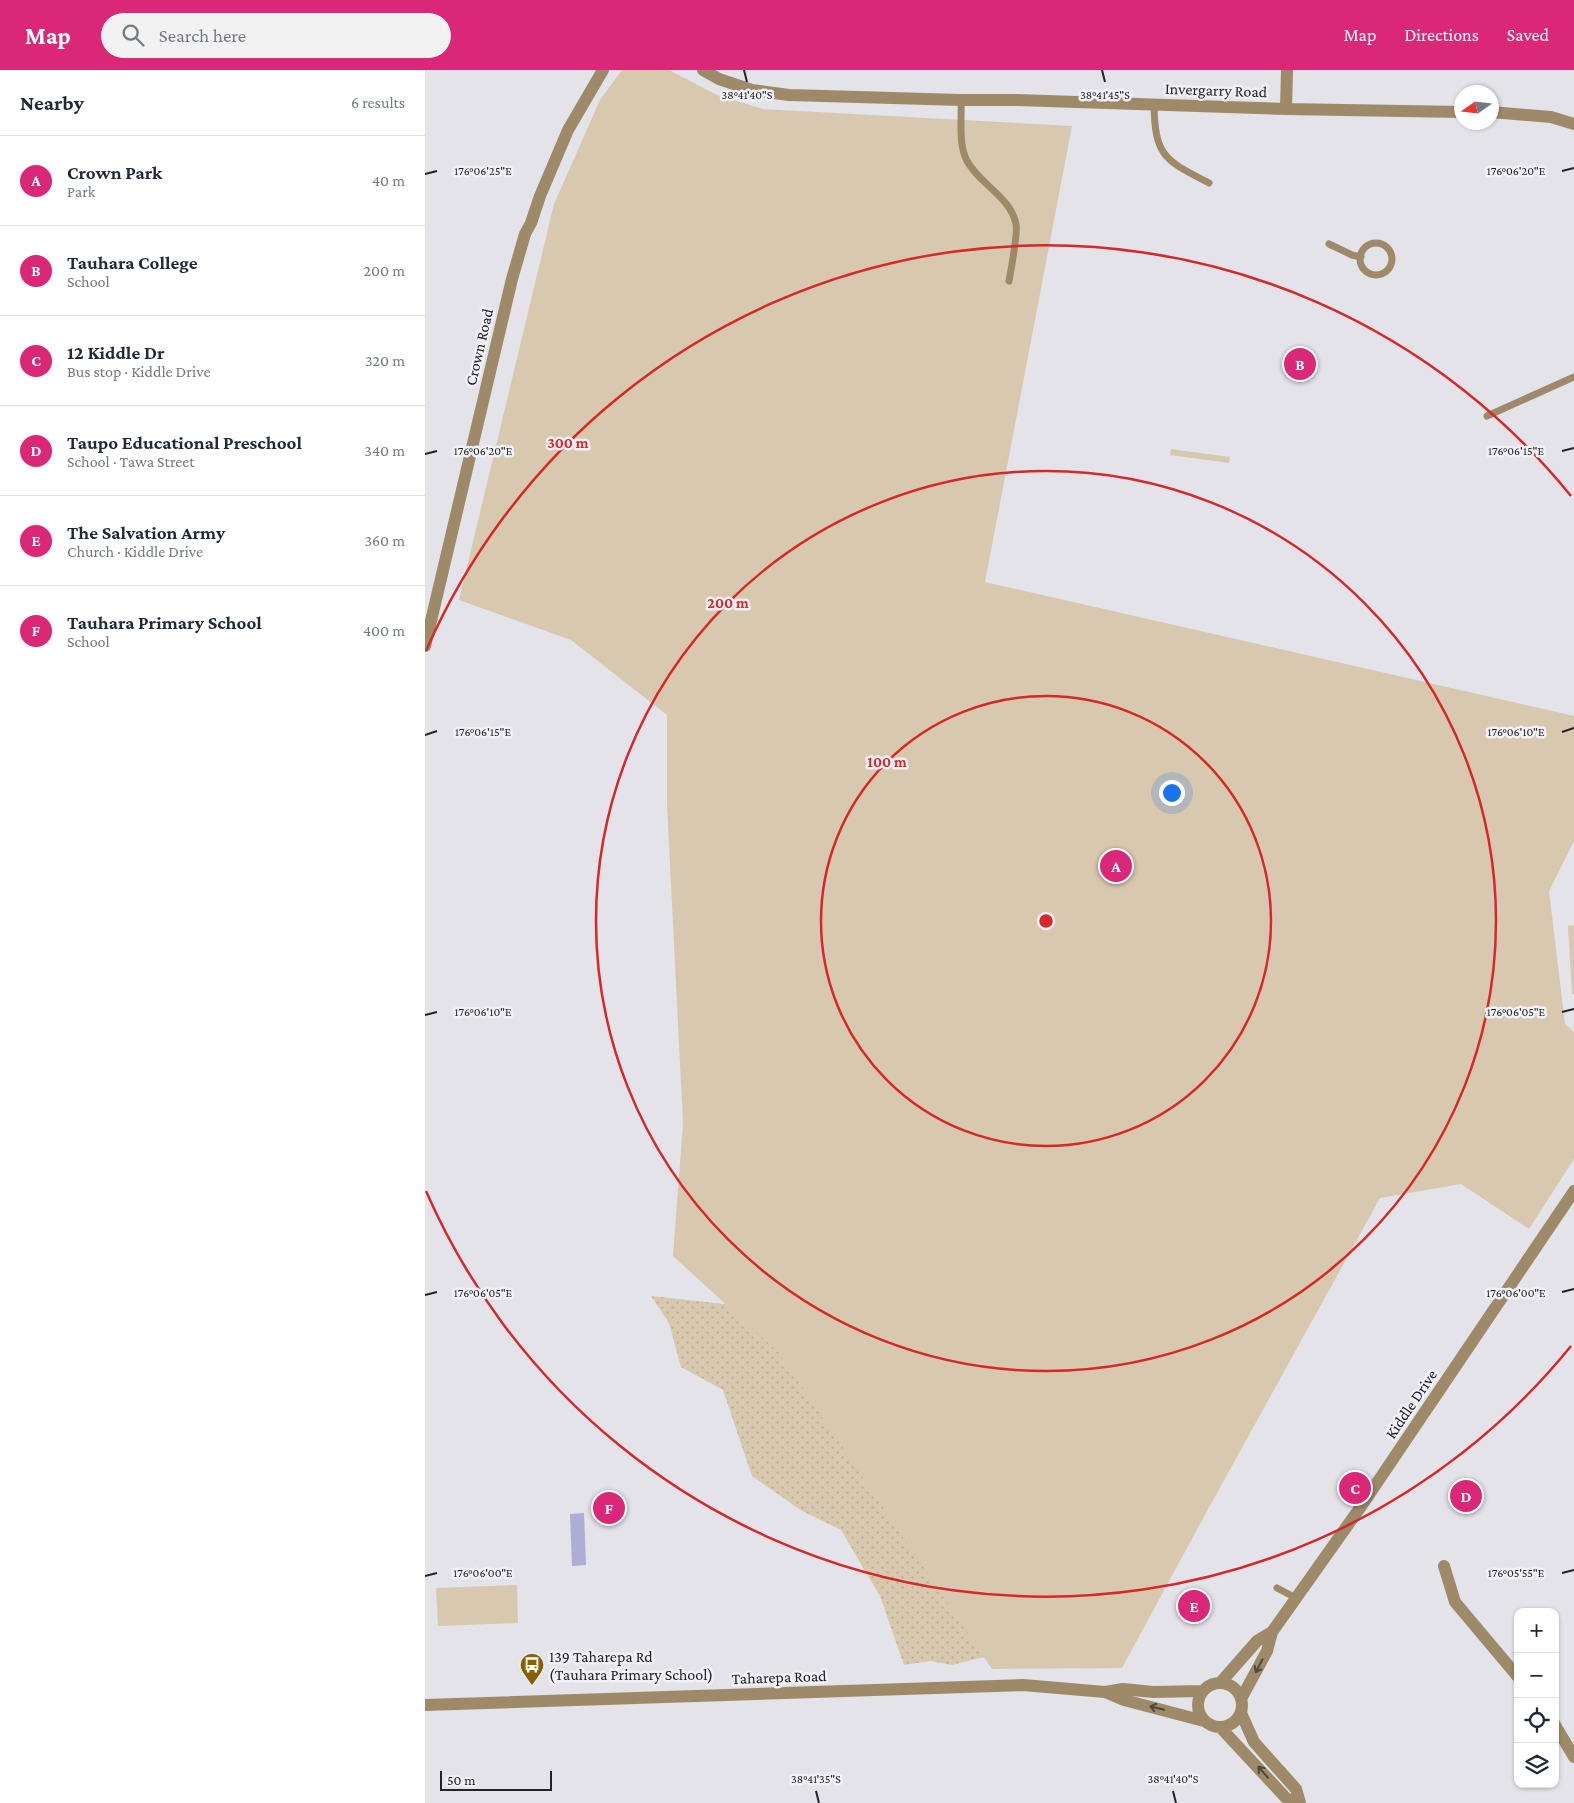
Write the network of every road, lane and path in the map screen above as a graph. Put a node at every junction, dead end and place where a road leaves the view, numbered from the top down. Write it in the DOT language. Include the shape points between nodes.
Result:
graph roads {
  1 [pos="603,70"];
  2 [pos="703,70"];
  3 [pos="1287,70"];
  4 [pos="961,100"];
  5 [pos="1154,105"];
  6 [pos="1286,109"];
  7 [pos="1454,112"];
  8 [pos="1499,113"];
  9 [pos="1574,124"];
  10 [pos="1209,183"];
  11 [pos="1329,244"];
  12 [pos="1361,257"];
  13 [pos="1009,281"];
  14 [pos="1574,377"];
  15 [pos="1487,416"];
  16 [pos="425,646"];
  17 [pos="1574,1191"];
  18 [pos="1444,1566"];
  19 [pos="1277,1588"];
  20 [pos="1296,1598"];
  21 [pos="1272,1632"];
  22 [pos="1514,1672"];
  23 [pos="1221,1682"];
  24 [pos="1202,1691"];
  25 [pos="1105,1692"];
  26 [pos="1241,1698"];
  27 [pos="425,1705"];
  28 [pos="1241,1713"];
  29 [pos="1204,1722"];
  30 [pos="1220,1728"];
  31 [pos="1559,1732"];
  32 [pos="1574,1757"];
  33 [pos="1299,1803"];
  1 -- 16 [label="street, Crown Road" via="568,130 525,234"];
  2 -- 4 [label="street, Invergarry Road" via="751,90 789,95"];
  3 -- 6 [label="street"];
  4 -- 5 [label="street, Invergarry Road"];
  4 -- 13 [label="lane" via="966,160 977,176 999,194 1017,225"];
  5 -- 6 [label="street, Invergarry Road"];
  5 -- 10 [label="lane" via="1155,134 1167,158 1175,166"];
  6 -- 7 [label="street, Invergarry Road"];
  8 -- 9 [label="street" via="1551,117"];
  11 -- 12 [label="lane"];
  12 -- 12 [label="lane" via="1365,248 1379,243 1388,248 1392,258 1386,271 1376,275 1366,271"];
  14 -- 15 [label="lane"];
  17 -- 20 [label="street, Kiddle Drive"];
  18 -- 22 [label="street" via="1455,1602"];
  19 -- 20 [label="lane"];
  20 -- 21 [label="street, Kiddle Drive"];
  21 -- 23 [label="street, Kiddle Drive" via="1257,1641"];
  21 -- 26 [label="street, Kiddle Drive, one-way" via="1267,1651"];
  23 -- 24 [label="street, Taharepa Road"];
  23 -- 26 [label="street" via="1233,1687"];
  24 -- 25 [label="street, Taharepa Road" via="1123,1689"];
  24 -- 29 [label="street" via="1197,1710"];
  25 -- 27 [label="street, Taharepa Road" via="1023,1685"];
  29 -- 25 [label="street, Taharepa Road, one-way"];
  26 -- 28 [label="street, Taharepa Road"];
  28 -- 30 [label="street" via="1232,1724"];
  28 -- 33 [label="street, Taharepa Road" via="1254,1742 1296,1789"];
  29 -- 30 [label="street, Taharepa Road"];
  33 -- 30 [label="street, Taharepa Road, one-way" via="1286,1798"];
  31 -- 32 [label="street"];
}
